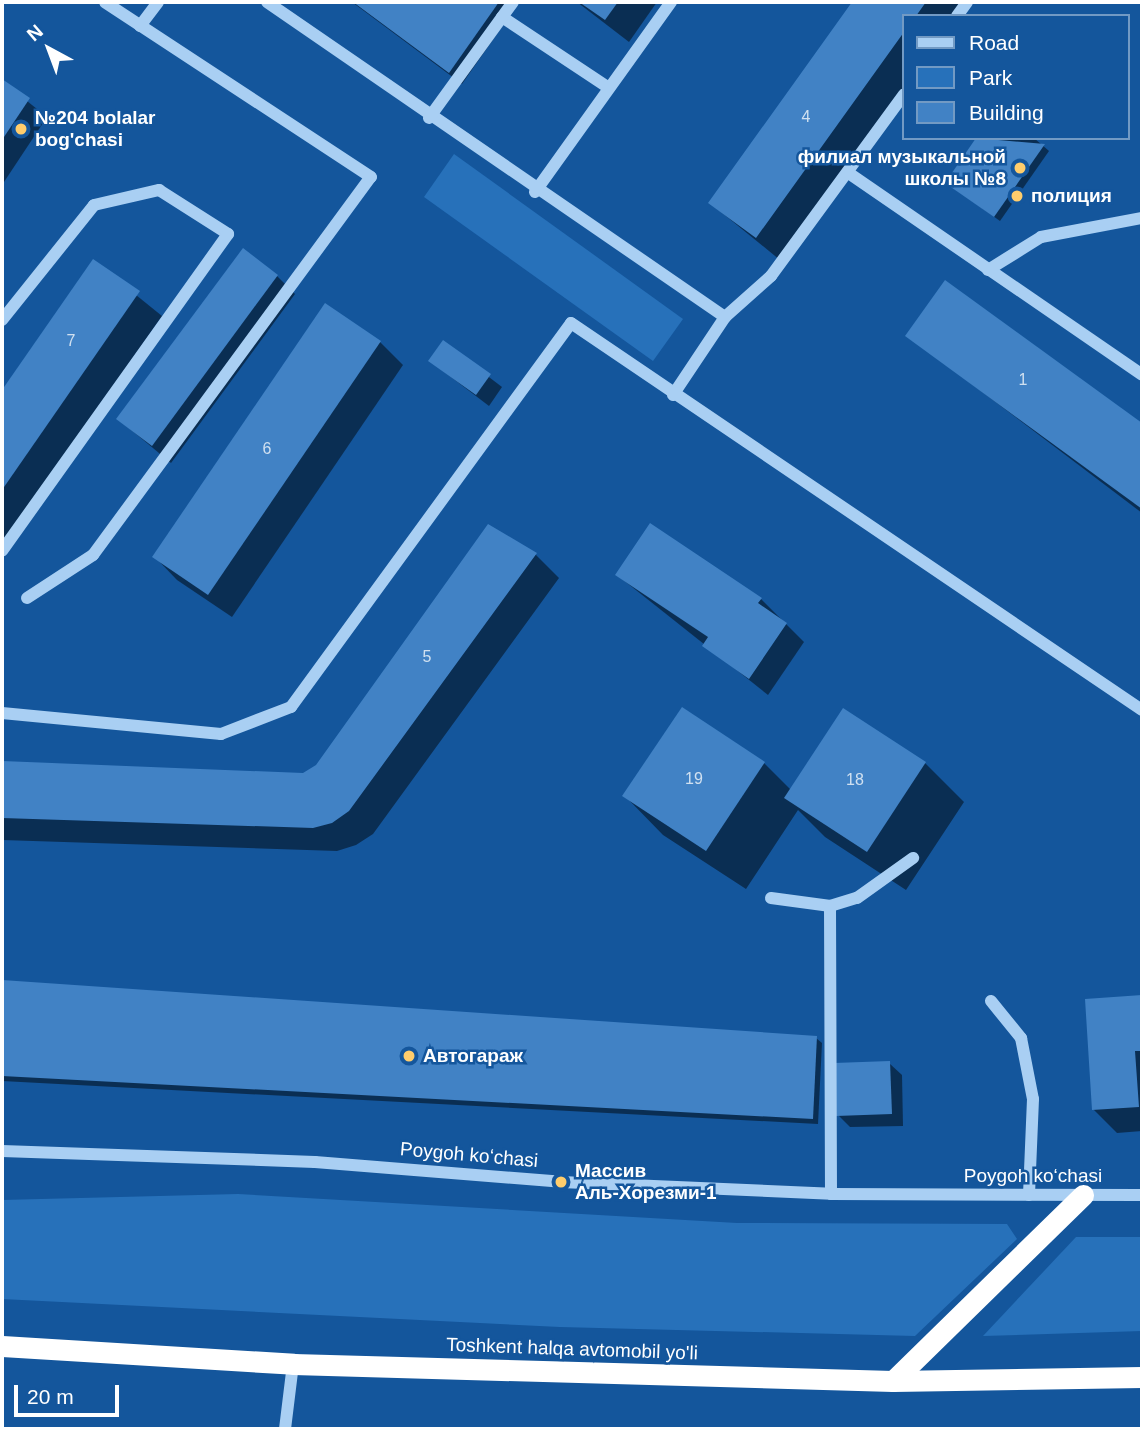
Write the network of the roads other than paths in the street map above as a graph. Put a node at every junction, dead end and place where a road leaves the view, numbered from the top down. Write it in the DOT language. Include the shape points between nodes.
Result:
graph roads {
  1 [pos="105,2"];
  2 [pos="158,2"];
  3 [pos="267,2"];
  4 [pos="513,2"];
  5 [pos="671,2"];
  6 [pos="502,17"];
  7 [pos="140,26"];
  8 [pos="609,88"];
  9 [pos="902,97"];
  10 [pos="429,118"];
  11 [pos="849,174"];
  12 [pos="535,192"];
  13 [pos="1142,218"];
  14 [pos="988,270"];
  15 [pos="725,317"];
  16 [pos="2,320"];
  17 [pos="1142,376"];
  18 [pos="673,395"];
  19 [pos="2,551"];
  20 [pos="27,598"];
  21 [pos="1142,710"];
  22 [pos="2,713"];
  23 [pos="913,858"];
  24 [pos="771,898"];
  25 [pos="830,906"];
  26 [pos="991,1000"];
  27 [pos="2,1151"];
  28 [pos="831,1194"];
  29 [pos="1030,1195"];
  30 [pos="1083,1195"];
  31 [pos="1142,1195"];
  32 [pos="2,1346"];
  33 [pos="293,1364"];
  34 [pos="1142,1377"];
  35 [pos="893,1381"];
  36 [pos="285,1429"];
  1 -- 7 [label="street"];
  2 -- 7 [label="street"];
  3 -- 10 [label="street"];
  4 -- 6 [label="street"];
  5 -- 8 [label="street"];
  6 -- 8 [label="street"];
  6 -- 10 [label="street"];
  7 -- 20 [label="street" via="371,177 93,555"];
  8 -- 12 [label="street"];
  9 -- 11 [label="street"];
  10 -- 12 [label="street"];
  11 -- 14 [label="street"];
  11 -- 15 [label="street" via="771,276"];
  12 -- 15 [label="street"];
  13 -- 14 [label="street" via="1041,237"];
  14 -- 17 [label="street"];
  15 -- 18 [label="street"];
  16 -- 19 [label="street" via="94,205 159,190 228,234"];
  18 -- 21 [label="street"];
  18 -- 22 [label="street" via="571,323 291,707 221,734"];
  23 -- 25 [label="street" via="857,898"];
  24 -- 25 [label="street"];
  25 -- 28 [label="street"];
  26 -- 29 [label="street" via="1021,1038 1033,1099"];
  27 -- 28 [label="street, Poygoh koʻchasi" via="315,1162 561,1182"];
  28 -- 29 [label="street, Poygoh koʻchasi"];
  29 -- 30 [label="street, Poygoh koʻchasi"];
  30 -- 31 [label="street, Poygoh koʻchasi"];
  30 -- 35 [label="highway"];
  32 -- 33 [label="highway, Toshkent halqa avtomobil yo'li"];
  33 -- 35 [label="highway, Toshkent halqa avtomobil yo'li"];
  33 -- 36 [label="street"];
  34 -- 35 [label="highway, Toshkent halqa avtomobil yo'li"];
}
